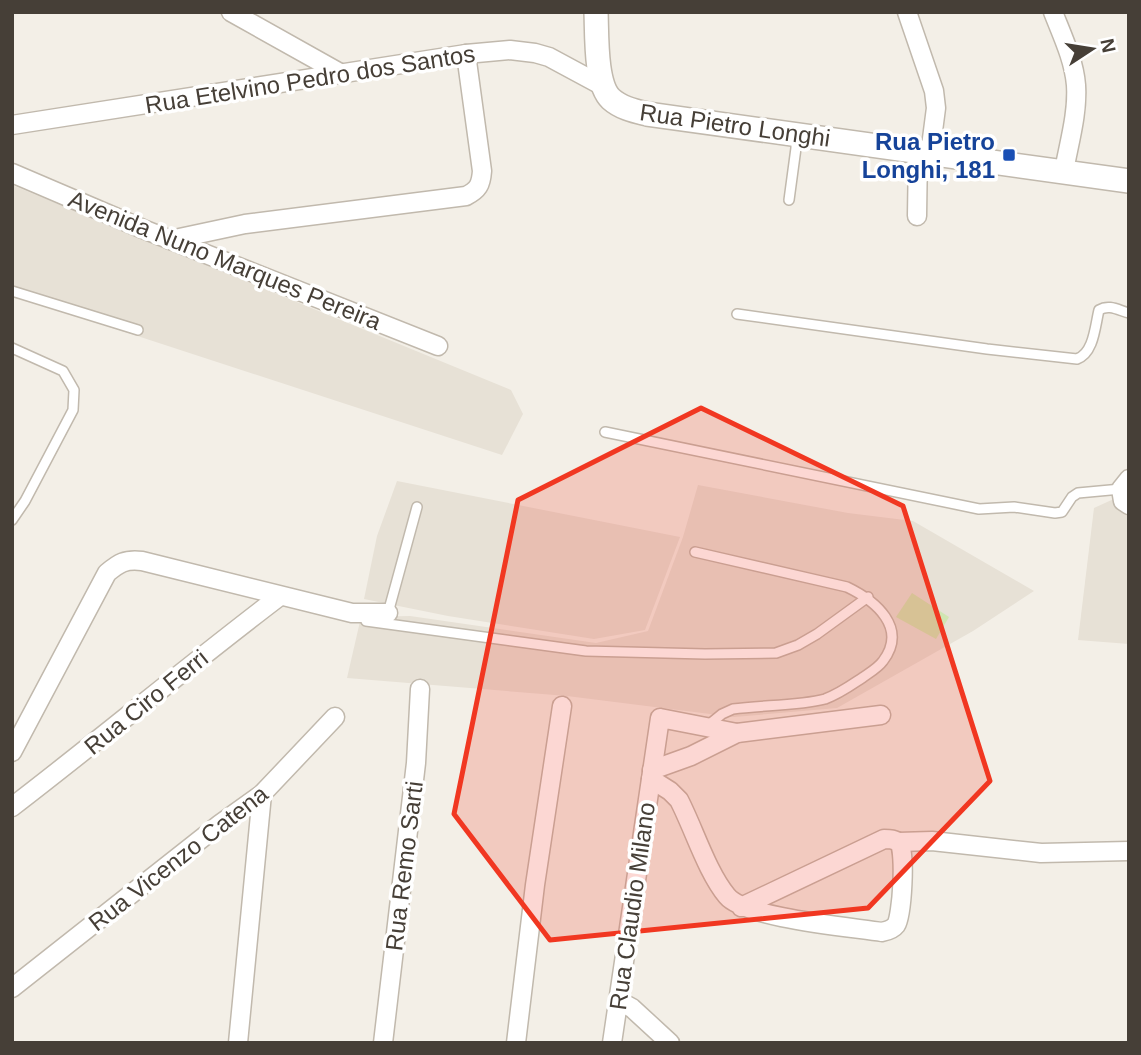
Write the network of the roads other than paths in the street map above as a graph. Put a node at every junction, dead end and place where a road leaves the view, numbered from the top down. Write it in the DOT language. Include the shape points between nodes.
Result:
graph roads {
  1 [pos="230,12"];
  2 [pos="596,12"];
  3 [pos="1053,12"];
  4 [pos="908,13"];
  5 [pos="466,54"];
  6 [pos="340,73"];
  7 [pos="601,85"];
  8 [pos="12,125"];
  9 [pos="796,133"];
  10 [pos="924,153"];
  11 [pos="1064,171"];
  12 [pos="12,173"];
  13 [pos="1129,181"];
  14 [pos="789,200"];
  15 [pos="916,216"];
  16 [pos="170,240"];
  17 [pos="12,291"];
  18 [pos="1129,313"];
  19 [pos="737,314"];
  20 [pos="138,330"];
  21 [pos="438,346"];
  22 [pos="12,348"];
  23 [pos="605,432"];
  24 [pos="1125,494"];
  25 [pos="417,507"];
  26 [pos="12,520"];
  27 [pos="695,552"];
  28 [pos="280,596"];
  29 [pos="868,597"];
  30 [pos="388,613"];
  31 [pos="366,621"];
  32 [pos="420,689"];
  33 [pos="562,706"];
  34 [pos="881,715"];
  35 [pos="335,717"];
  36 [pos="706,727"];
  37 [pos="737,733"];
  38 [pos="12,752"];
  39 [pos="651,774"];
  40 [pos="262,794"];
  41 [pos="12,807"];
  42 [pos="896,841"];
  43 [pos="1129,851"];
  44 [pos="741,907"];
  45 [pos="12,988"];
  46 [pos="619,1000"];
  47 [pos="237,1043"];
  48 [pos="383,1043"];
  49 [pos="516,1043"];
  50 [pos="612,1043"];
  51 [pos="670,1043"];
  1 -- 6 [label="street"];
  2 -- 7 [label="street"];
  3 -- 11 [label="street" via="1076,83"];
  4 -- 10 [label="street" via="936,108"];
  5 -- 6 [label="street, Rua Etelvino Pedro dos Santos"];
  5 -- 7 [label="street, Rua Etelvino Pedro dos Santos" via="535,53"];
  5 -- 16 [label="street" via="482,171 477,190 466,196 245,225"];
  6 -- 8 [label="street, Rua Etelvino Pedro dos Santos"];
  7 -- 9 [label="street, Rua Pietro Longhi" via="611,99 648,114"];
  9 -- 10 [label="street, Rua Pietro Longhi"];
  9 -- 14 [label="lane"];
  10 -- 11 [label="street, Rua Pietro Longhi"];
  10 -- 15 [label="street"];
  11 -- 13 [label="street, Rua Pietro Longhi"];
  12 -- 16 [label="street, Avenida Nuno Marques Pereira"];
  16 -- 21 [label="street, Avenida Nuno Marques Pereira"];
  17 -- 20 [label="lane"];
  18 -- 19 [label="lane" via="1110,307 1099,310 1089,349 1077,359"];
  22 -- 26 [label="lane" via="63,371 74,390 73,410"];
  23 -- 24 [label="lane" via="979,509 1014,507 1055,513 1062,512 1078,493"];
  25 -- 30 [label="lane"];
  27 -- 29 [label="lane" via="847,587"];
  28 -- 30 [label="street" via="352,613"];
  28 -- 38 [label="street" via="142,561 118,564 107,573"];
  28 -- 41 [label="street, Rua Ciro Ferri"];
  29 -- 31 [label="lane" via="807,639 776,653 586,651"];
  29 -- 36 [label="lane" via="893,634 882,663 840,694 733,709"];
  32 -- 48 [label="street, Rua Remo Sarti" via="416,764"];
  33 -- 49 [label="street"];
  34 -- 37 [label="street, Rua Claudio Milano"];
  35 -- 40 [label="street, Rua Vicenzo Catena"];
  36 -- 37 [label="street, Rua Claudio Milano"];
  36 -- 39 [label="street, Rua Claudio Milano" via="660,718"];
  37 -- 39 [label="street, Rua Claudio Milano"];
  39 -- 44 [label="street" via="679,800 717,883"];
  39 -- 46 [label="street, Rua Claudio Milano"];
  40 -- 45 [label="street, Rua Vicenzo Catena"];
  40 -- 47 [label="street"];
  42 -- 43 [label="street" via="1041,853"];
  42 -- 44 [label="street" via="884,839"];
  42 -- 44 [label="street" via="903,858 900,914 889,930"];
  46 -- 50 [label="street, Rua Claudio Milano"];
  46 -- 51 [label="street"];
}
